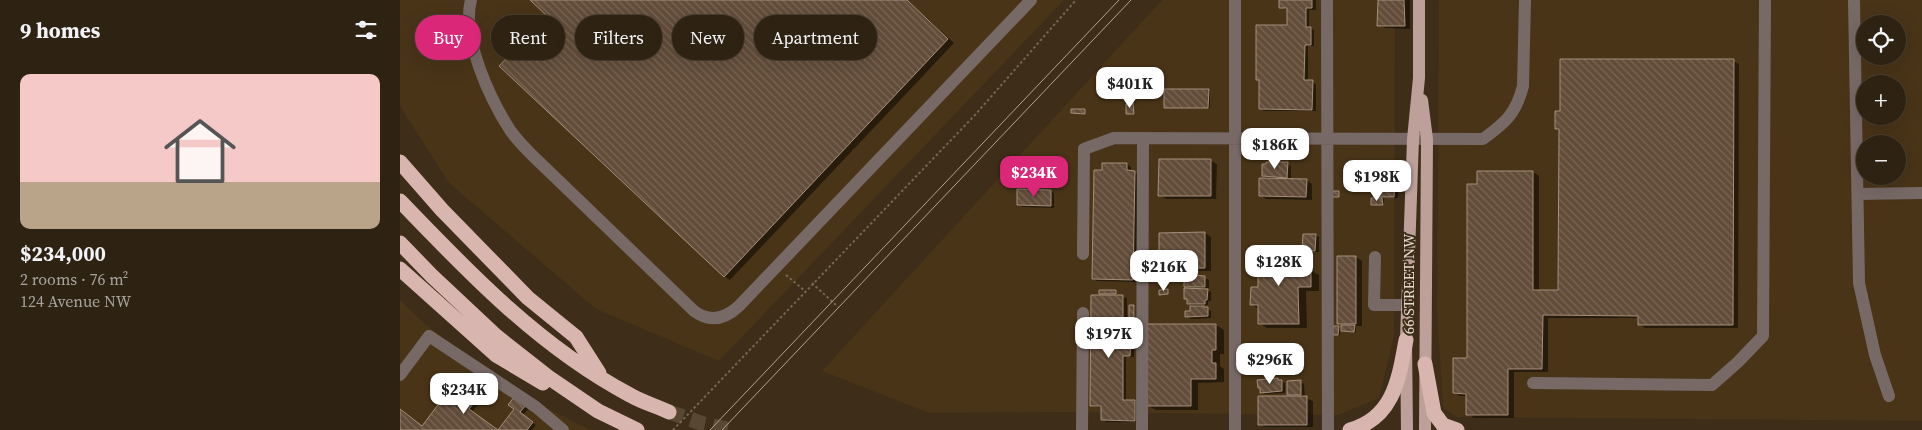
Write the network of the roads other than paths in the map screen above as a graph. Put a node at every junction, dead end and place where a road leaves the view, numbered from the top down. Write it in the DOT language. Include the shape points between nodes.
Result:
graph roads {
  1 [pos="471,0"];
  2 [pos="1031,0"];
  3 [pos="1235,0"];
  4 [pos="1327,0"];
  5 [pos="1419,0"];
  6 [pos="1525,0"];
  7 [pos="1764,0"];
  8 [pos="1854,0"];
  9 [pos="1419,78"];
  10 [pos="1143,138"];
  11 [pos="1235,138"];
  12 [pos="1327,139"];
  13 [pos="1413,139"];
  14 [pos="1427,139"];
  15 [pos="400,162"];
  16 [pos="1922,193"];
  17 [pos="1858,194"];
  18 [pos="400,201"];
  19 [pos="400,242"];
  20 [pos="1083,254"];
  21 [pos="1374,257"];
  22 [pos="400,268"];
  23 [pos="1408,305"];
  24 [pos="1083,313"];
  25 [pos="1406,340"];
  26 [pos="1425,364"];
  27 [pos="400,376"];
  28 [pos="604,380"];
  29 [pos="1533,383"];
  30 [pos="1890,396"];
  31 [pos="598,411"];
  32 [pos="669,412"];
  33 [pos="563,430"];
  34 [pos="637,430"];
  35 [pos="1082,430"];
  36 [pos="1142,430"];
  37 [pos="1235,430"];
  38 [pos="1328,430"];
  39 [pos="1350,430"];
  40 [pos="1407,430"];
  41 [pos="1425,430"];
  42 [pos="1457,430"];
  1 -- 2 [label="street" via="469,18 479,67 490,96 512,132 694,311 710,319 726,316 740,306"];
  3 -- 11 [label="street"];
  4 -- 12 [label="street"];
  5 -- 9 [label="main road, 66 STREET NW"];
  6 -- 14 [label="street" via="1523,86 1507,121 1483,139"];
  7 -- 29 [label="street" via="1763,336 1712,385"];
  8 -- 17 [label="street"];
  9 -- 13 [label="main road, 66 STREET NW"];
  9 -- 14 [label="main road, 66 STREET NW"];
  10 -- 11 [label="street"];
  10 -- 20 [label="street" via="1114,138 1084,149"];
  10 -- 36 [label="street"];
  11 -- 12 [label="street"];
  11 -- 37 [label="street"];
  12 -- 13 [label="street"];
  12 -- 38 [label="street"];
  13 -- 14 [label="street"];
  13 -- 23 [label="main road, 66 STREET NW"];
  14 -- 26 [label="main road, 66 STREET NW"];
  15 -- 28 [label="highway" via="528,298 576,338"];
  16 -- 17 [label="street"];
  17 -- 30 [label="street" via="1859,283 1875,354"];
  18 -- 28 [label="highway" via="508,308 547,341"];
  19 -- 31 [label="highway" via="496,336"];
  21 -- 23 [label="street" via="1374,305"];
  22 -- 31 [label="highway" via="496,355 536,380"];
  23 -- 25 [label="main road, 66 STREET NW"];
  24 -- 35 [label="street"];
  25 -- 39 [label="highway" via="1398,384 1388,403 1376,417"];
  25 -- 40 [label="main road, 66 STREET NW"];
  26 -- 41 [label="main road, 66 STREET NW"];
  26 -- 42 [label="highway" via="1434,413 1443,425"];
  27 -- 33 [label="street" via="429,336 536,407"];
  28 -- 32 [label="highway"];
  31 -- 34 [label="highway"];
}
